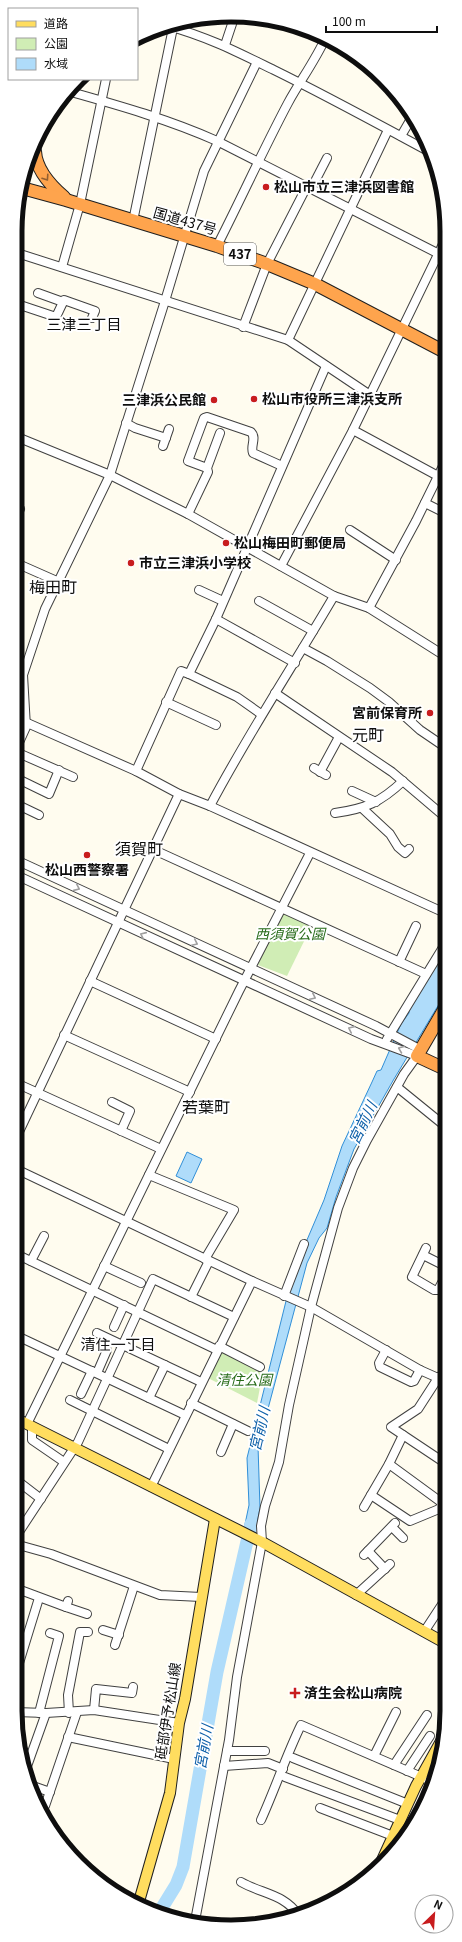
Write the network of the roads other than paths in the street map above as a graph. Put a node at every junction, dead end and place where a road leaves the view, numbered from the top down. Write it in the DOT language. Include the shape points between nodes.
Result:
graph roads {
  1 [pos="233,22"];
  2 [pos="181,28"];
  3 [pos="171,31"];
  4 [pos="323,44"];
  5 [pos="225,45"];
  6 [pos="257,62"];
  7 [pos="106,80"];
  8 [pos="300,82"];
  9 [pos="74,93"];
  10 [pos="102,101"];
  11 [pos="155,117"];
  12 [pos="409,122"];
  13 [pos="388,130"];
  14 [pos="401,136"];
  15 [pos="217,141"];
  16 [pos="422,148"];
  17 [pos="36,155"];
  18 [pos="327,158"];
  19 [pos="258,164"];
  20 [pos="309,188"];
  21 [pos="26,189"];
  22 [pos="66,200"];
  23 [pos="80,204"];
  24 [pos="350,209"];
  25 [pos="133,221"];
  26 [pos="183,236"];
  27 [pos="217,246"];
  28 [pos="440,254"];
  29 [pos="22,255"];
  30 [pos="440,259"];
  31 [pos="267,264"];
  32 [pos="62,267"];
  33 [pos="314,284"];
  34 [pos="38,293"];
  35 [pos="165,301"];
  36 [pos="63,302"];
  37 [pos="22,306"];
  38 [pos="92,318"];
  39 [pos="243,327"];
  40 [pos="401,329"];
  41 [pos="288,340"];
  42 [pos="440,349"];
  43 [pos="326,366"];
  44 [pos="370,395"];
  45 [pos="126,423"];
  46 [pos="168,429"];
  47 [pos="353,430"];
  48 [pos="220,433"];
  49 [pos="166,438"];
  50 [pos="22,439"];
  51 [pos="163,446"];
  52 [pos="282,466"];
  53 [pos="207,468"];
  54 [pos="440,472"];
  55 [pos="110,475"];
  56 [pos="438,476"];
  57 [pos="425,503"];
  58 [pos="440,510"];
  59 [pos="188,514"];
  60 [pos="350,530"];
  61 [pos="246,547"];
  62 [pos="396,560"];
  63 [pos="22,566"];
  64 [pos="282,566"];
  65 [pos="58,582"];
  66 [pos="199,590"];
  67 [pos="334,596"];
  68 [pos="223,601"];
  69 [pos="259,601"];
  70 [pos="369,608"];
  71 [pos="216,619"];
  72 [pos="313,631"];
  73 [pos="303,648"];
  74 [pos="440,653"];
  75 [pos="295,663"];
  76 [pos="188,674"];
  77 [pos="275,693"];
  78 [pos="166,702"];
  79 [pos="261,714"];
  80 [pos="195,716"];
  81 [pos="22,721"];
  82 [pos="25,722"];
  83 [pos="190,724"];
  84 [pos="216,725"];
  85 [pos="22,735"];
  86 [pos="339,737"];
  87 [pos="440,744"];
  88 [pos="22,755"];
  89 [pos="59,770"];
  90 [pos="136,771"];
  91 [pos="320,772"];
  92 [pos="73,777"];
  93 [pos="22,781"];
  94 [pos="404,782"];
  95 [pos="352,791"];
  96 [pos="179,794"];
  97 [pos="376,802"];
  98 [pos="210,806"];
  99 [pos="22,807"];
  100 [pos="362,808"];
  101 [pos="440,813"];
  102 [pos="335,814"];
  103 [pos="39,815"];
  104 [pos="152,849"];
  105 [pos="409,849"];
  106 [pos="310,853"];
  107 [pos="22,863"];
  108 [pos="22,878"];
  109 [pos="281,908"];
  110 [pos="124,909"];
  111 [pos="440,911"];
  112 [pos="117,923"];
  113 [pos="416,926"];
  114 [pos="440,952"];
  115 [pos="399,962"];
  116 [pos="251,969"];
  117 [pos="426,974"];
  118 [pos="245,980"];
  119 [pos="90,982"];
  120 [pos="440,1016"];
  121 [pos="64,1035"];
  122 [pos="391,1035"];
  123 [pos="216,1040"];
  124 [pos="386,1043"];
  125 [pos="417,1052"];
  126 [pos="440,1060"];
  127 [pos="440,1066"];
  128 [pos="22,1086"];
  129 [pos="397,1087"];
  130 [pos="190,1092"];
  131 [pos="38,1093"];
  132 [pos="116,1102"];
  133 [pos="22,1121"];
  134 [pos="440,1122"];
  135 [pos="121,1131"];
  136 [pos="161,1149"];
  137 [pos="22,1173"];
  138 [pos="149,1175"];
  139 [pos="126,1222"];
  140 [pos="44,1236"];
  141 [pos="304,1244"];
  142 [pos="22,1257"];
  143 [pos="207,1260"];
  144 [pos="31,1261"];
  145 [pos="440,1262"];
  146 [pos="104,1266"];
  147 [pos="252,1281"];
  148 [pos="141,1283"];
  149 [pos="440,1287"];
  150 [pos="92,1290"];
  151 [pos="285,1296"];
  152 [pos="191,1297"];
  153 [pos="124,1305"];
  154 [pos="311,1306"];
  155 [pos="138,1312"];
  156 [pos="234,1317"];
  157 [pos="114,1327"];
  158 [pos="97,1333"];
  159 [pos="22,1338"];
  160 [pos="123,1344"];
  161 [pos="218,1348"];
  162 [pos="107,1350"];
  163 [pos="386,1350"];
  164 [pos="60,1355"];
  165 [pos="165,1365"];
  166 [pos="260,1366"];
  167 [pos="420,1370"];
  168 [pos="95,1372"];
  169 [pos="108,1378"];
  170 [pos="438,1378"];
  171 [pos="201,1382"];
  172 [pos="81,1394"];
  173 [pos="149,1398"];
  174 [pos="70,1400"];
  175 [pos="191,1403"];
  176 [pos="92,1411"];
  177 [pos="185,1415"];
  178 [pos="22,1421"];
  179 [pos="234,1424"];
  180 [pos="30,1425"];
  181 [pos="248,1431"];
  182 [pos="403,1435"];
  183 [pos="73,1447"];
  184 [pos="169,1449"];
  185 [pos="221,1452"];
  186 [pos="440,1460"];
  187 [pos="64,1462"];
  188 [pos="389,1464"];
  189 [pos="22,1484"];
  190 [pos="151,1487"];
  191 [pos="371,1495"];
  192 [pos="41,1499"];
  193 [pos="440,1500"];
  194 [pos="364,1507"];
  195 [pos="440,1508"];
  196 [pos="215,1519"];
  197 [pos="23,1526"];
  198 [pos="402,1538"];
  199 [pos="258,1540"];
  200 [pos="22,1546"];
  201 [pos="134,1586"];
  202 [pos="22,1591"];
  203 [pos="356,1594"];
  204 [pos="201,1597"];
  205 [pos="40,1598"];
  206 [pos="440,1608"];
  207 [pos="87,1614"];
  208 [pos="103,1630"];
  209 [pos="81,1632"];
  210 [pos="424,1632"];
  211 [pos="50,1633"];
  212 [pos="119,1635"];
  213 [pos="440,1640"];
  214 [pos="115,1645"];
  215 [pos="22,1654"];
  216 [pos="133,1687"];
  217 [pos="94,1710"];
  218 [pos="73,1712"];
  219 [pos="397,1712"];
  220 [pos="22,1713"];
  221 [pos="42,1713"];
  222 [pos="427,1715"];
  223 [pos="179,1723"];
  224 [pos="430,1736"];
  225 [pos="68,1737"];
  226 [pos="436,1749"];
  227 [pos="227,1751"];
  228 [pos="265,1751"];
  229 [pos="374,1756"];
  230 [pos="293,1758"];
  231 [pos="174,1759"];
  232 [pos="28,1761"];
  233 [pos="394,1765"];
  234 [pos="224,1766"];
  235 [pos="407,1771"];
  236 [pos="284,1775"];
  237 [pos="421,1777"];
  238 [pos="428,1780"];
  239 [pos="37,1787"];
  240 [pos="50,1792"];
  241 [pos="408,1804"];
  242 [pos="45,1806"];
  243 [pos="320,1808"];
  244 [pos="261,1820"];
  245 [pos="400,1820"];
  246 [pos="393,1836"];
  247 [pos="386,1851"];
  248 [pos="240,1882"];
  249 [pos="140,1898"];
  250 [pos="294,1910"];
  251 [pos="197,1917"];
  1 -- 5 [label="street"];
  2 -- 5 [label="street"];
  3 -- 11 [label="street"];
  4 -- 8 [label="street"];
  5 -- 6 [label="street"];
  6 -- 8 [label="street"];
  6 -- 15 [label="street"];
  7 -- 10 [label="street"];
  8 -- 13 [label="street"];
  8 -- 19 [label="street"];
  9 -- 10 [label="street"];
  10 -- 11 [label="street"];
  10 -- 23 [label="street"];
  11 -- 15 [label="street"];
  11 -- 25 [label="street"];
  12 -- 14 [label="street"];
  13 -- 14 [label="street"];
  13 -- 24 [label="street"];
  14 -- 16 [label="street"];
  15 -- 19 [label="street"];
  15 -- 26 [label="street" via="204,171"];
  17 -- 22 [label="highway, one-way" via="42,174"];
  18 -- 20 [label="street"];
  19 -- 20 [label="street"];
  19 -- 27 [label="street"];
  20 -- 24 [label="street"];
  20 -- 31 [label="street"];
  21 -- 22 [label="highway, 国道437号 / 437"];
  22 -- 23 [label="highway, 国道437号 / 437"];
  23 -- 25 [label="highway, 国道437号 / 437"];
  23 -- 32 [label="street"];
  24 -- 28 [label="street"];
  24 -- 33 [label="street"];
  25 -- 26 [label="highway, 国道437号 / 437"];
  26 -- 27 [label="highway, 国道437号 / 437"];
  26 -- 35 [label="street"];
  27 -- 31 [label="highway, 国道437号 / 437"];
  29 -- 32 [label="street"];
  30 -- 40 [label="street"];
  31 -- 33 [label="highway, 国道437号 / 437"];
  31 -- 39 [label="street"];
  32 -- 35 [label="street"];
  33 -- 40 [label="highway, 国道437号 / 437"];
  33 -- 41 [label="street"];
  34 -- 36 [label="street"];
  35 -- 39 [label="street"];
  35 -- 45 [label="street"];
  36 -- 37 [label="street" via="56,317"];
  36 -- 38 [label="street" via="64,300 95,310"];
  39 -- 41 [label="street"];
  40 -- 42 [label="highway, 国道437号 / 437"];
  40 -- 44 [label="street"];
  41 -- 43 [label="street"];
  43 -- 44 [label="street"];
  43 -- 52 [label="street"];
  44 -- 47 [label="street"];
  45 -- 49 [label="street"];
  45 -- 55 [label="street"];
  46 -- 49 [label="street"];
  47 -- 56 [label="street"];
  47 -- 64 [label="street"];
  48 -- 53 [label="street"];
  49 -- 51 [label="street"];
  50 -- 55 [label="street"];
  52 -- 53 [label="street" via="253,453 251,449 254,438 251,432 207,416 188,461"];
  52 -- 61 [label="street"];
  53 -- 59 [label="street" via="208,472"];
  54 -- 56 [label="street"];
  55 -- 59 [label="street"];
  55 -- 65 [label="street"];
  56 -- 57 [label="street"];
  57 -- 58 [label="street"];
  57 -- 62 [label="street"];
  59 -- 61 [label="street"];
  60 -- 62 [label="street"];
  61 -- 64 [label="street"];
  61 -- 68 [label="street"];
  62 -- 70 [label="street"];
  63 -- 65 [label="street"];
  64 -- 67 [label="street"];
  65 -- 82 [label="street" via="23,675"];
  66 -- 68 [label="street"];
  67 -- 70 [label="street"];
  67 -- 72 [label="street"];
  68 -- 71 [label="street"];
  69 -- 72 [label="street"];
  70 -- 74 [label="street"];
  71 -- 75 [label="street"];
  71 -- 76 [label="street"];
  72 -- 73 [label="street"];
  73 -- 75 [label="street"];
  73 -- 87 [label="street" via="370,688"];
  75 -- 77 [label="street"];
  76 -- 78 [label="street" via="181,671"];
  76 -- 79 [label="street" via="237,697"];
  77 -- 79 [label="street"];
  77 -- 86 [label="street"];
  78 -- 80 [label="street"];
  78 -- 90 [label="street"];
  79 -- 98 [label="street"];
  80 -- 83 [label="street"];
  80 -- 84 [label="street"];
  81 -- 82 [label="street"];
  82 -- 85 [label="street" via="26,727"];
  82 -- 90 [label="street"];
  86 -- 91 [label="street"];
  86 -- 94 [label="street"];
  88 -- 89 [label="street"];
  89 -- 92 [label="street"];
  89 -- 93 [label="street" via="49,794"];
  90 -- 96 [label="street"];
  94 -- 97 [label="street"];
  94 -- 101 [label="street"];
  95 -- 97 [label="street"];
  96 -- 98 [label="street"];
  96 -- 104 [label="street"];
  97 -- 100 [label="street"];
  98 -- 106 [label="street"];
  99 -- 103 [label="street"];
  100 -- 102 [label="street"];
  100 -- 105 [label="street" via="390,834 401,851 405,853"];
  104 -- 109 [label="street"];
  104 -- 110 [label="street"];
  106 -- 109 [label="street"];
  106 -- 111 [label="street"];
  107 -- 110 [label="street, one-way"];
  108 -- 112 [label="street"];
  109 -- 115 [label="street"];
  109 -- 116 [label="street"];
  110 -- 112 [label="street"];
  110 -- 116 [label="street, one-way"];
  118 -- 112 [label="street, one-way"];
  112 -- 119 [label="street"];
  113 -- 115 [label="street"];
  114 -- 117 [label="street"];
  115 -- 117 [label="street"];
  116 -- 118 [label="street"];
  116 -- 122 [label="street, one-way"];
  117 -- 122 [label="street"];
  118 -- 123 [label="street"];
  124 -- 118 [label="street, one-way"];
  119 -- 121 [label="street"];
  119 -- 123 [label="street"];
  120 -- 125 [label="highway"];
  121 -- 130 [label="street"];
  121 -- 131 [label="street"];
  122 -- 124 [label="street"];
  122 -- 125 [label="street"];
  123 -- 130 [label="street"];
  125 -- 124 [label="street, one-way"];
  125 -- 126 [label="highway"];
  125 -- 127 [label="highway"];
  125 -- 129 [label="street"];
  128 -- 131 [label="street"];
  129 -- 134 [label="street"];
  129 -- 154 [label="street" via="353,1168 338,1208"];
  130 -- 136 [label="street"];
  131 -- 133 [label="street"];
  131 -- 135 [label="street"];
  132 -- 135 [label="street" via="130,1111"];
  135 -- 136 [label="street"];
  136 -- 138 [label="street"];
  137 -- 139 [label="street"];
  138 -- 139 [label="street"];
  138 -- 143 [label="street" via="234,1210"];
  139 -- 143 [label="street"];
  139 -- 146 [label="street"];
  140 -- 144 [label="street"];
  141 -- 151 [label="street"];
  142 -- 144 [label="street"];
  143 -- 147 [label="street"];
  143 -- 152 [label="street"];
  144 -- 150 [label="street"];
  145 -- 149 [label="street" via="424,1251 412,1277 434,1290"];
  146 -- 148 [label="street"];
  146 -- 150 [label="street"];
  147 -- 151 [label="street"];
  147 -- 156 [label="street"];
  150 -- 153 [label="street"];
  150 -- 164 [label="street"];
  151 -- 154 [label="street"];
  152 -- 155 [label="street" via="153,1279"];
  152 -- 156 [label="street"];
  153 -- 155 [label="street"];
  153 -- 157 [label="street"];
  154 -- 163 [label="street"];
  154 -- 199 [label="street" via="279,1462 265,1506"];
  155 -- 160 [label="street"];
  155 -- 161 [label="street"];
  156 -- 161 [label="street"];
  158 -- 160 [label="street"];
  159 -- 164 [label="street"];
  160 -- 165 [label="street"];
  160 -- 169 [label="street"];
  161 -- 166 [label="street"];
  161 -- 171 [label="street"];
  162 -- 168 [label="street"];
  163 -- 167 [label="street"];
  163 -- 167 [label="street" via="379,1363 380,1367 411,1382"];
  164 -- 168 [label="street"];
  164 -- 180 [label="street"];
  165 -- 171 [label="street"];
  165 -- 173 [label="street"];
  167 -- 170 [label="street"];
  168 -- 169 [label="street"];
  168 -- 172 [label="street"];
  169 -- 173 [label="street"];
  169 -- 176 [label="street"];
  170 -- 182 [label="street" via="418,1409 391,1427"];
  171 -- 175 [label="street"];
  173 -- 177 [label="street"];
  174 -- 176 [label="street"];
  175 -- 177 [label="street"];
  175 -- 179 [label="street"];
  176 -- 183 [label="street" via="78,1442"];
  176 -- 184 [label="street"];
  177 -- 184 [label="street"];
  178 -- 180 [label="main road"];
  179 -- 181 [label="street"];
  179 -- 185 [label="street"];
  180 -- 183 [label="main road"];
  180 -- 187 [label="street" via="32,1440"];
  182 -- 186 [label="street"];
  182 -- 188 [label="street"];
  183 -- 187 [label="street"];
  183 -- 190 [label="main road"];
  184 -- 190 [label="street"];
  187 -- 192 [label="street"];
  188 -- 191 [label="street"];
  188 -- 193 [label="street"];
  189 -- 192 [label="street"];
  190 -- 196 [label="main road"];
  191 -- 194 [label="street"];
  191 -- 195 [label="street" via="410,1521"];
  192 -- 197 [label="street"];
  196 -- 199 [label="main road"];
  196 -- 204 [label="main road, 砥部伊予松山線"];
  198 -- 203 [label="street" via="394,1525 366,1553 387,1567"];
  199 -- 203 [label="main road"];
  199 -- 227 [label="street"];
  200 -- 201 [label="street" via="51,1554"];
  201 -- 204 [label="street" via="170,1597"];
  201 -- 212 [label="street"];
  202 -- 205 [label="street"];
  203 -- 210 [label="main road"];
  204 -- 223 [label="main road, 砥部伊予松山線"];
  205 -- 207 [label="street" via="67,1604"];
  205 -- 215 [label="street"];
  206 -- 210 [label="street"];
  208 -- 212 [label="street"];
  209 -- 218 [label="street" via="68,1695"];
  210 -- 213 [label="main road"];
  211 -- 221 [label="street" via="59,1636"];
  212 -- 214 [label="street"];
  216 -- 217 [label="street" via="132,1693 96,1689"];
  217 -- 218 [label="street"];
  217 -- 223 [label="street"];
  218 -- 221 [label="street"];
  218 -- 225 [label="street"];
  219 -- 229 [label="street" via="389,1734"];
  220 -- 221 [label="street"];
  221 -- 232 [label="street"];
  222 -- 233 [label="street"];
  223 -- 231 [label="main road, 砥部伊予松山線"];
  224 -- 235 [label="street"];
  225 -- 231 [label="street"];
  225 -- 240 [label="street"];
  226 -- 237 [label="main road"];
  227 -- 228 [label="street"];
  227 -- 234 [label="street"];
  229 -- 233 [label="street"];
  229 -- 236 [label="street" via="301,1725 290,1748"];
  230 -- 241 [label="street"];
  231 -- 249 [label="main road, 砥部伊予松山線" via="170,1793"];
  233 -- 235 [label="street"];
  234 -- 236 [label="street" via="268,1763"];
  234 -- 251 [label="street"];
  235 -- 237 [label="street"];
  236 -- 244 [label="street"];
  236 -- 245 [label="street"];
  237 -- 238 [label="street"];
  237 -- 241 [label="main road"];
  239 -- 240 [label="street"];
  240 -- 242 [label="street"];
  241 -- 245 [label="main road"];
  243 -- 246 [label="street"];
  245 -- 246 [label="main road"];
  246 -- 247 [label="main road"];
  248 -- 250 [label="street" via="288,1902"];
}
